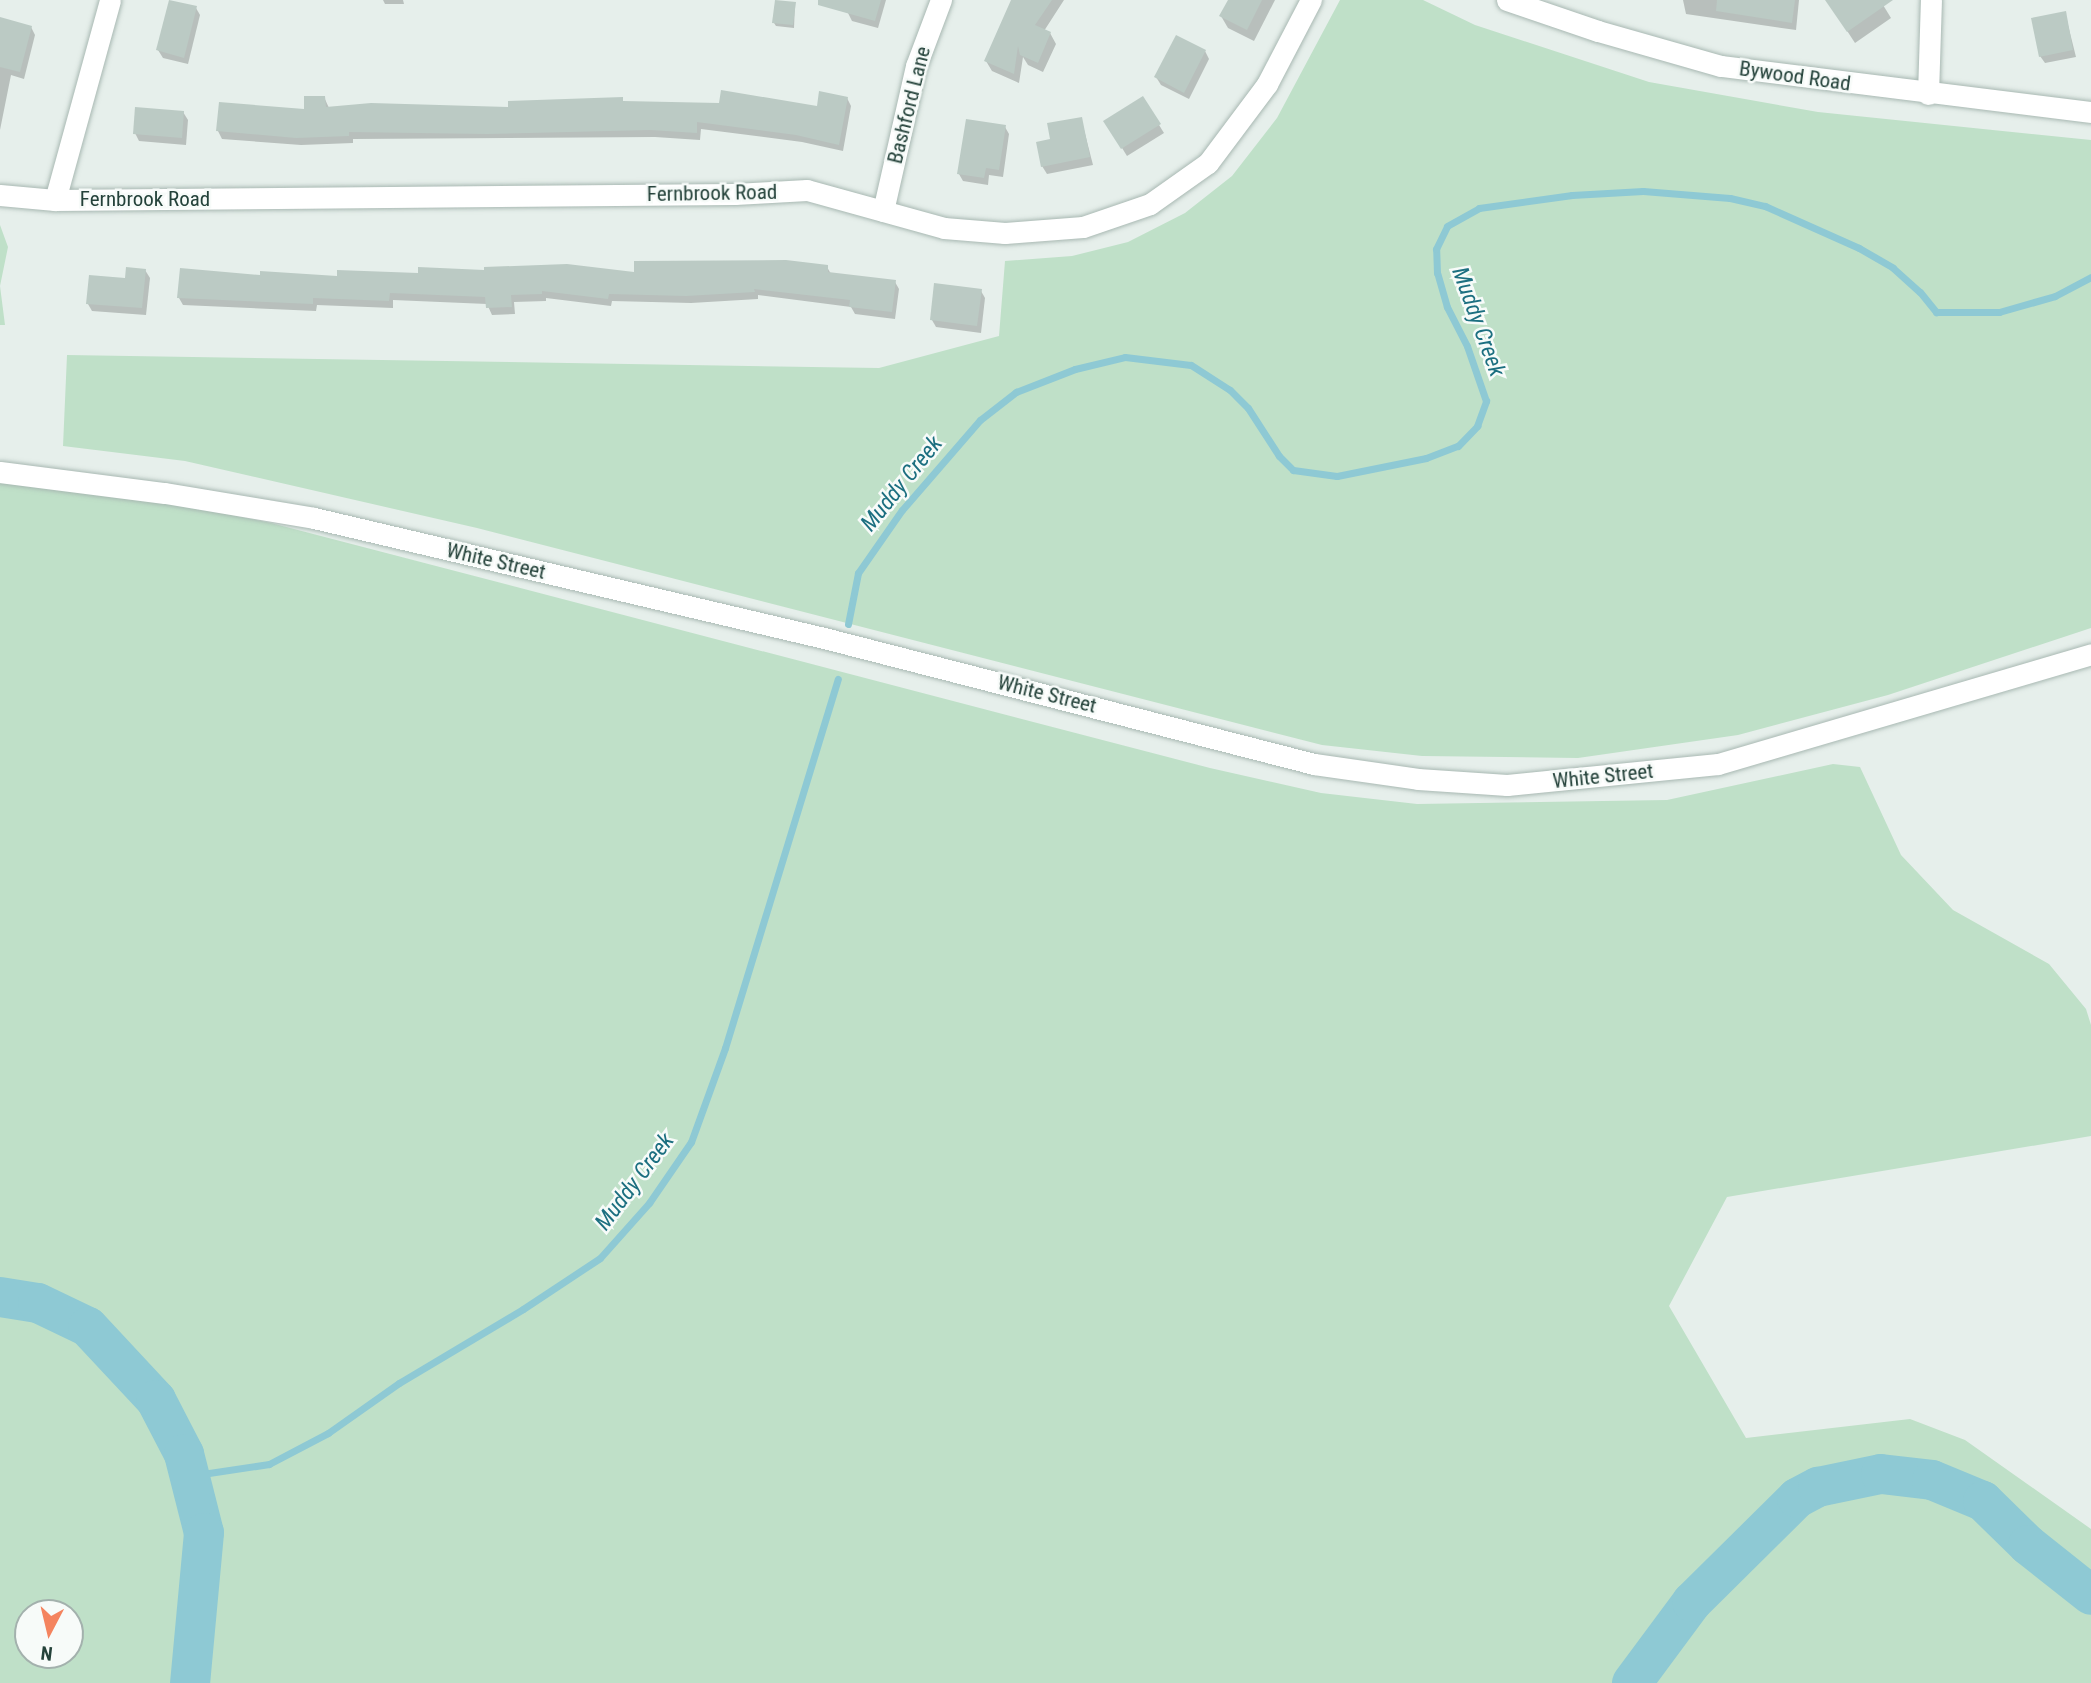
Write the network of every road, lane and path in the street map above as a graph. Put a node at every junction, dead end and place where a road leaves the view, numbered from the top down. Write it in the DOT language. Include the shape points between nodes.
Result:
graph roads {
  1 [pos="110,0"];
  2 [pos="941,0"];
  3 [pos="1311,0"];
  4 [pos="1507,0"];
  5 [pos="1931,0"];
  6 [pos="1928,94"];
  7 [pos="2091,112"];
  8 [pos="0,195"];
  9 [pos="55,200"];
  10 [pos="883,211"];
  11 [pos="0,472"];
  12 [pos="2091,654"];
  1 -- 9 [label="street"];
  2 -- 10 [label="street, Bashford Lane" via="916,66"];
  3 -- 10 [label="street, Fernbrook Road" via="1267,84 1208,163 1150,204 1083,226 1005,233 944,228"];
  4 -- 6 [label="street, Bywood Road" via="1721,66"];
  5 -- 6 [label="street"];
  6 -- 7 [label="street, Bywood Road"];
  8 -- 9 [label="street, Fernbrook Road"];
  9 -- 10 [label="street, Fernbrook Road" via="721,195 807,190"];
  11 -- 12 [label="street, White Street" via="165,493 314,519 824,638 1314,764 1418,779 1507,785 1718,764"];
}
